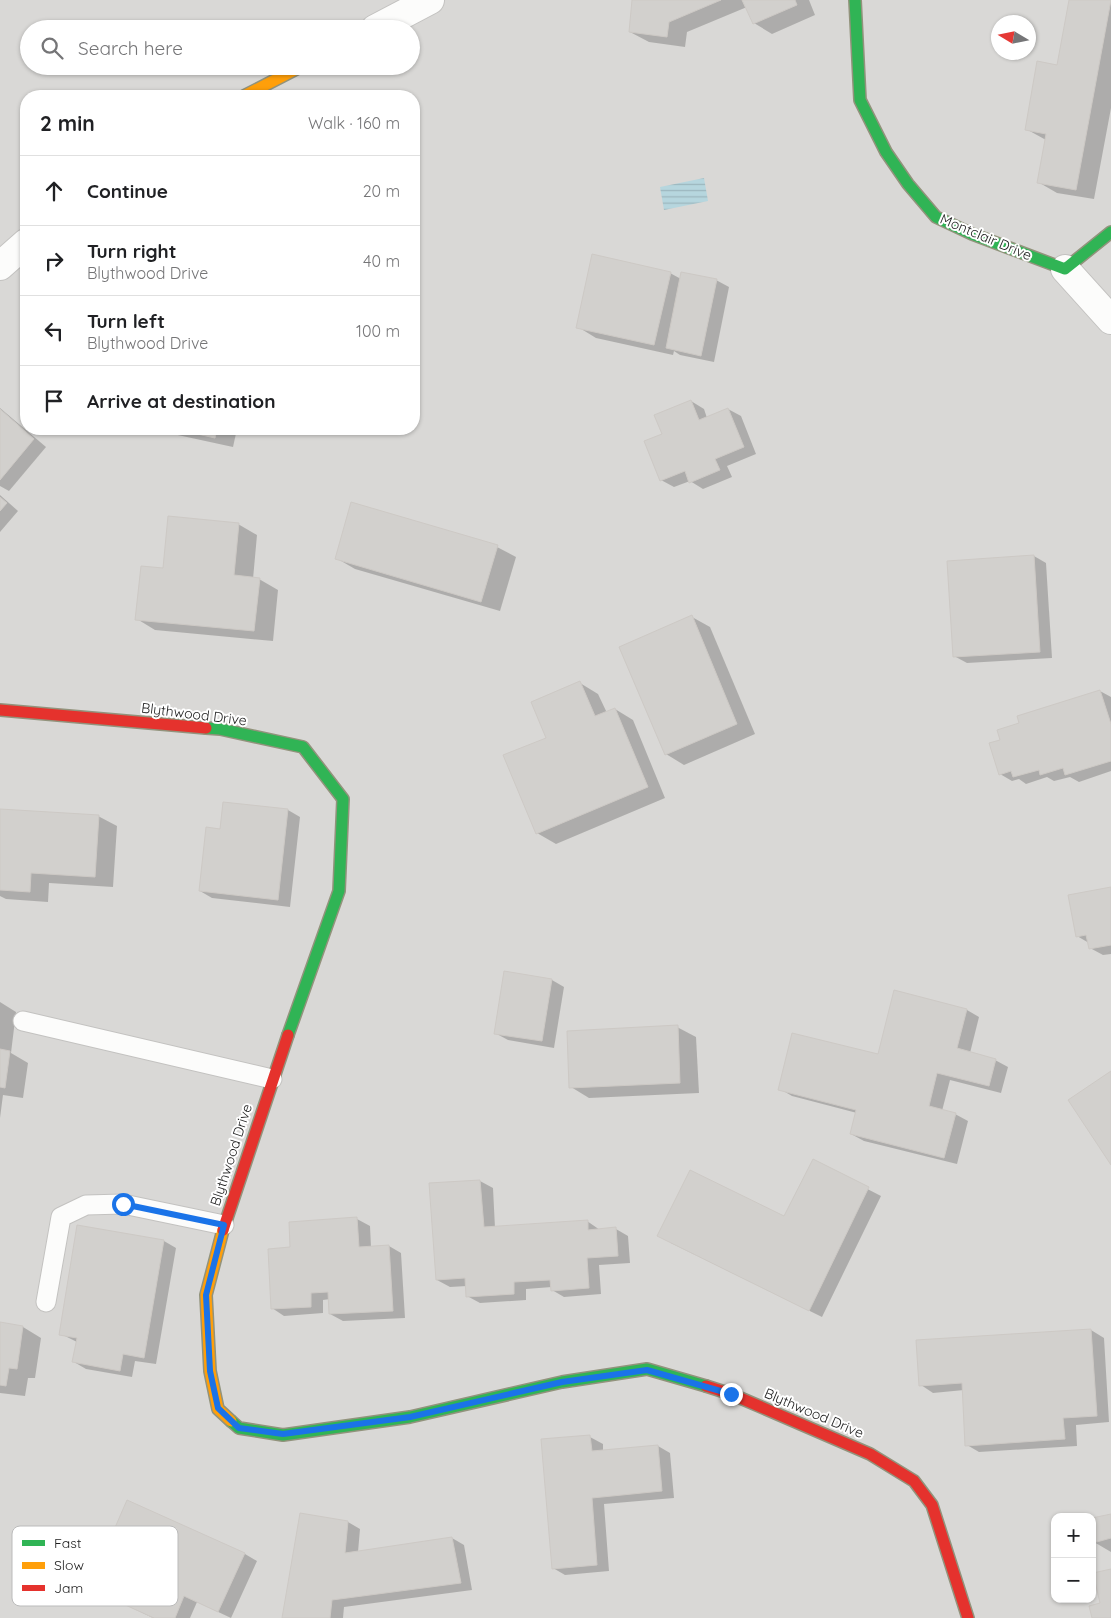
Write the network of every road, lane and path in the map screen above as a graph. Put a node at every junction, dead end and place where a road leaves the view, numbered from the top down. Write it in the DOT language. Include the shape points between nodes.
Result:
graph roads {
  1 [pos="430,0"];
  2 [pos="855,0"];
  3 [pos="392,20"];
  4 [pos="285,75"];
  5 [pos="256,90"];
  6 [pos="1111,232"];
  7 [pos="20,248"];
  8 [pos="0,266"];
  9 [pos="1065,269"];
  10 [pos="1111,320"];
  11 [pos="0,710"];
  12 [pos="23,1021"];
  13 [pos="272,1079"];
  14 [pos="224,1225"];
  15 [pos="46,1302"];
  16 [pos="968,1618"];
  1 -- 3 [label="street"];
  2 -- 9 [label="street, Montclair Drive" via="860,100 886,152 908,184 936,217"];
  4 -- 5 [label="street"];
  6 -- 9 [label="street"];
  7 -- 8 [label="street"];
  9 -- 10 [label="street"];
  11 -- 13 [label="street, Blythwood Drive" via="220,729 303,747 342,799 338,891"];
  12 -- 13 [label="lane"];
  13 -- 14 [label="street, Blythwood Drive"];
  14 -- 15 [label="lane" via="123,1204 86,1205 61,1217"];
  14 -- 16 [label="street, Blythwood Drive" via="206,1295 210,1371 218,1408 239,1428 283,1434 410,1417 562,1382 647,1370 731,1394 870,1454 914,1481 932,1505"];
}
